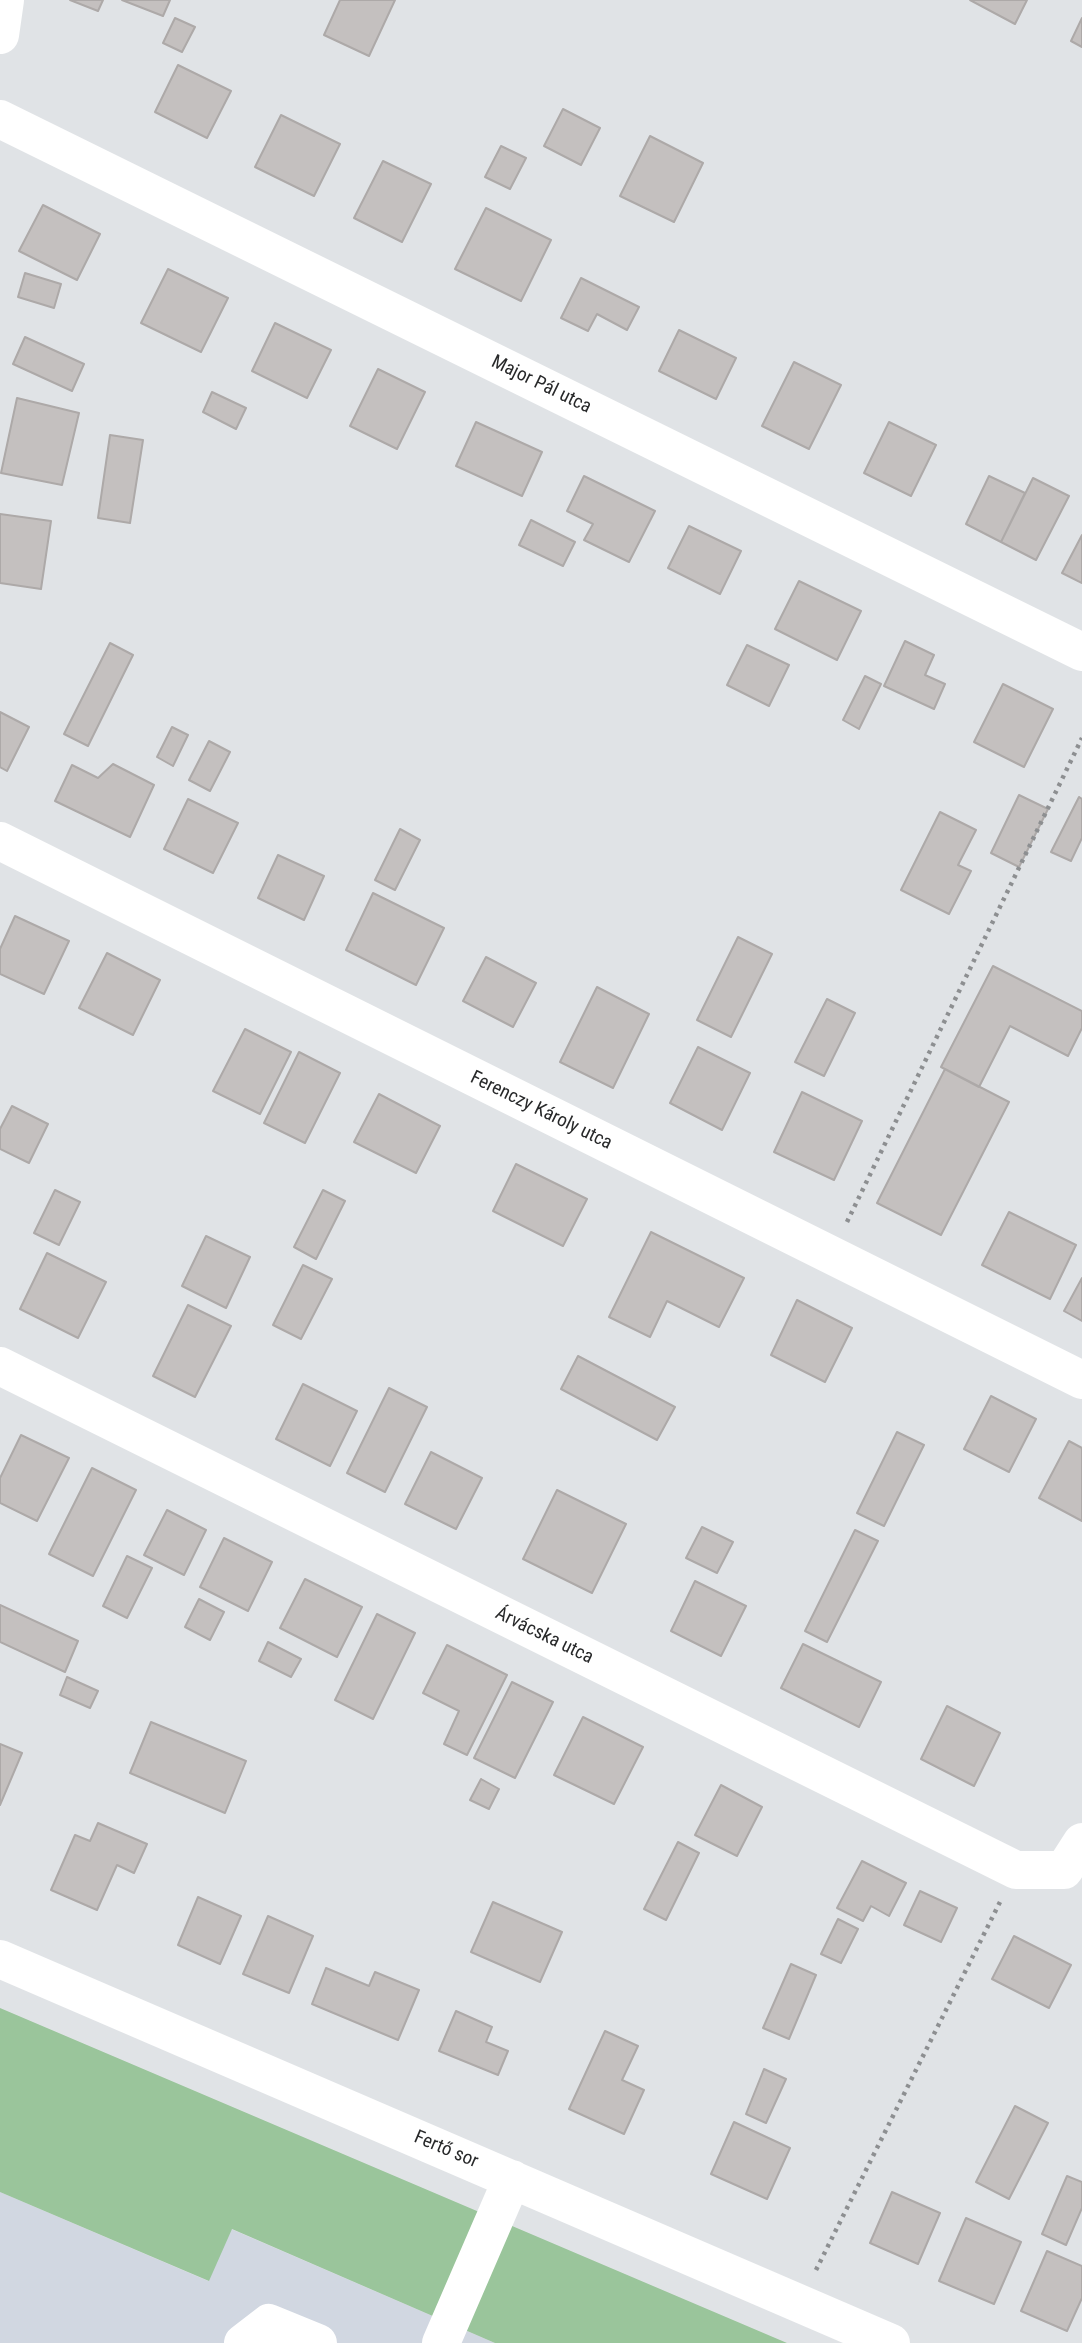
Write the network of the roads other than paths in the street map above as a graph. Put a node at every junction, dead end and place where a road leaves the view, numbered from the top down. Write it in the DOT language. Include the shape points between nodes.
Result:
graph roads {
  1 [pos="5,0"];
  2 [pos="0,35"];
  3 [pos="0,119"];
  4 [pos="1082,652"];
  5 [pos="0,841"];
  6 [pos="0,1366"];
  7 [pos="1082,1380"];
  8 [pos="1082,1842"];
  9 [pos="0,1959"];
  10 [pos="512,2179"];
  11 [pos="243,2343"];
  12 [pos="318,2343"];
  13 [pos="440,2343"];
  14 [pos="891,2343"];
  1 -- 2 [label="street"];
  3 -- 4 [label="street, Major Pál utca"];
  5 -- 7 [label="street, Ferenczy Károly utca"];
  6 -- 8 [label="street, Árvácska utca" via="1016,1870 1064,1870"];
  9 -- 10 [label="street, Fertő sor"];
  10 -- 13 [label="street"];
  10 -- 14 [label="street, Fertő sor"];
  11 -- 12 [label="street" via="269,2323"];
}
